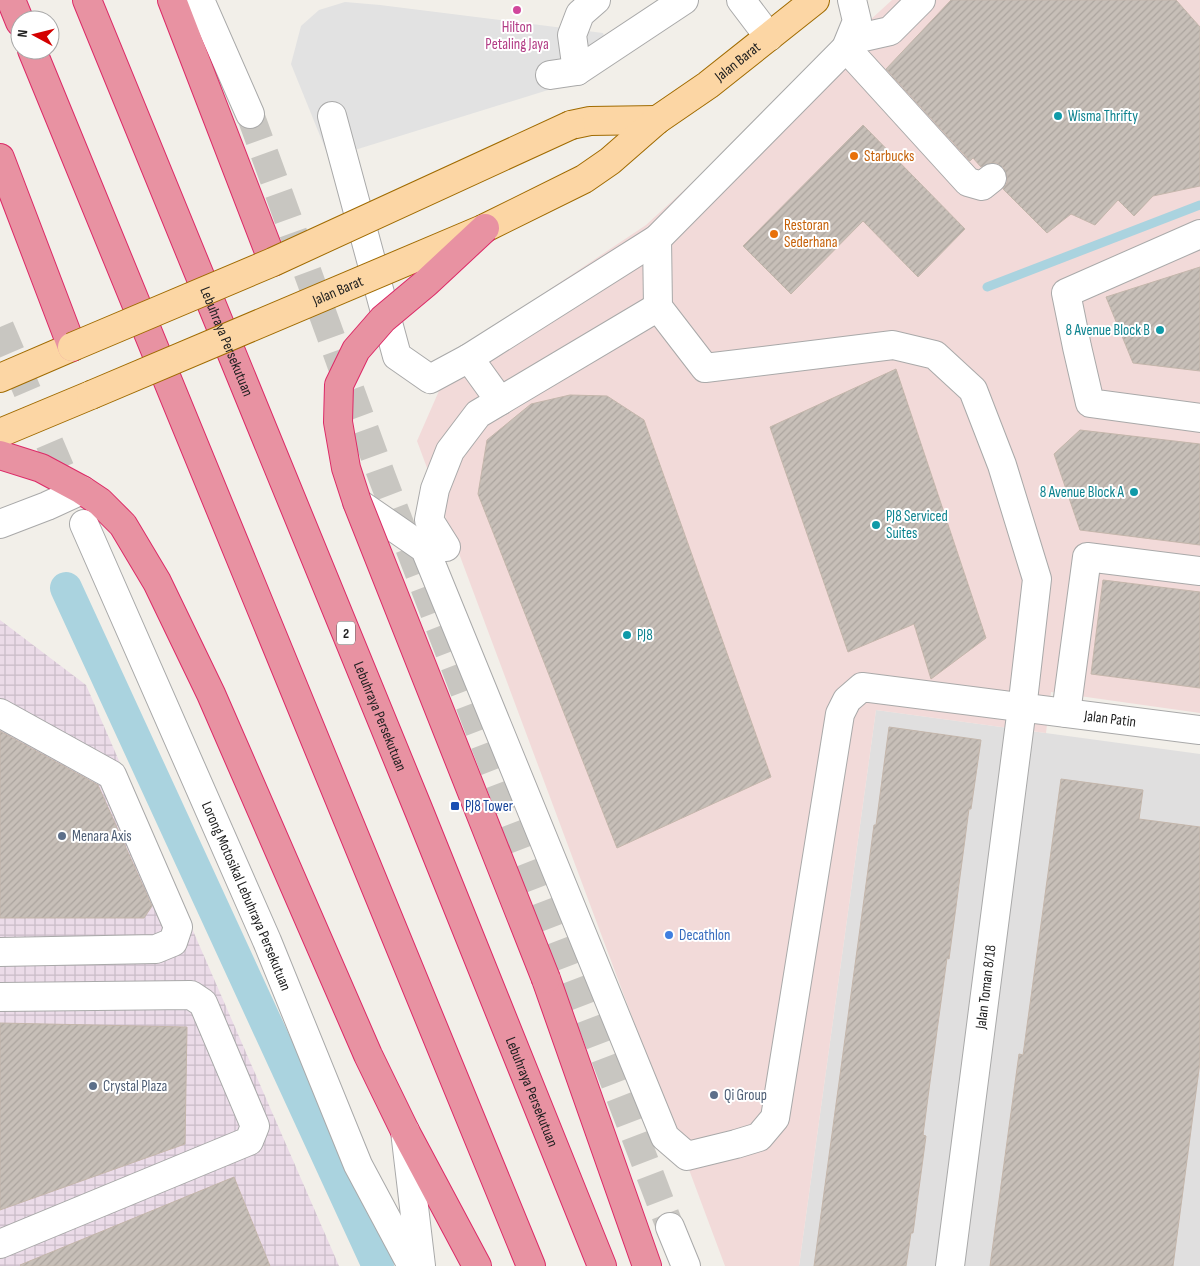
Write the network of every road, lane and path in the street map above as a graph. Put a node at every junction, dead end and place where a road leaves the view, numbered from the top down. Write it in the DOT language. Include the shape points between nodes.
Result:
graph roads {
  1 [pos="87,0"];
  2 [pos="172,0"];
  3 [pos="200,0"];
  4 [pos="596,0"];
  5 [pos="684,0"];
  6 [pos="741,0"];
  7 [pos="815,0"];
  8 [pos="852,0"];
  9 [pos="922,0"];
  10 [pos="769,37"];
  11 [pos="848,44"];
  12 [pos="36,60"];
  13 [pos="577,71"];
  14 [pos="550,76"];
  15 [pos="250,114"];
  16 [pos="332,116"];
  17 [pos="657,120"];
  18 [pos="0,158"];
  19 [pos="992,178"];
  20 [pos="485,228"];
  21 [pos="1200,234"];
  22 [pos="657,239"];
  23 [pos="272,262"];
  24 [pos="658,307"];
  25 [pos="72,347"];
  26 [pos="469,358"];
  27 [pos="0,378"];
  28 [pos="500,401"];
  29 [pos="1200,418"];
  30 [pos="0,433"];
  31 [pos="0,455"];
  32 [pos="82,490"];
  33 [pos="357,502"];
  34 [pos="0,524"];
  35 [pos="84,524"];
  36 [pos="446,547"];
  37 [pos="1200,571"];
  38 [pos="1022,707"];
  39 [pos="0,713"];
  40 [pos="1066,713"];
  41 [pos="1200,730"];
  42 [pos="0,952"];
  43 [pos="0,997"];
  44 [pos="404,1131"];
  45 [pos="670,1227"];
  46 [pos="0,1244"];
  47 [pos="412,1266"];
  48 [pos="421,1266"];
  49 [pos="477,1266"];
  50 [pos="531,1266"];
  51 [pos="602,1266"];
  52 [pos="647,1266"];
  53 [pos="686,1266"];
  54 [pos="950,1266"];
  1 -- 51 [label="highway, Lebuhraya Persekutuan / 2"];
  2 -- 23 [label="highway"];
  3 -- 15 [label="street"];
  4 -- 13 [label="street" via="580,14 572,35"];
  5 -- 13 [label="street"];
  6 -- 10 [label="street"];
  7 -- 10 [label="main road, Jalan Barat"];
  8 -- 11 [label="street" via="857,21"];
  9 -- 11 [label="street" via="890,31"];
  10 -- 17 [label="main road, Jalan Barat"];
  11 -- 19 [label="street" via="968,182 982,186"];
  11 -- 22 [label="street"];
  12 -- 50 [label="highway"];
  13 -- 14 [label="street"];
  16 -- 26 [label="street" via="397,356 430,379"];
  17 -- 20 [label="main road, Jalan Barat" via="584,179"];
  17 -- 23 [label="main road, bridge" via="590,121 571,125"];
  18 -- 25 [label="highway"];
  20 -- 30 [label="main road, Jalan Barat, bridge"];
  20 -- 33 [label="highway, bridge" via="383,320 356,350 339,385 338,422 346,468"];
  21 -- 29 [label="street" via="1066,293 1090,402"];
  22 -- 24 [label="street"];
  22 -- 26 [label="street"];
  23 -- 25 [label="main road, bridge"];
  24 -- 28 [label="street"];
  24 -- 38 [label="street, Jalan Toman 8/18" via="705,368 893,345 935,355 973,390 1002,465 1037,579"];
  25 -- 27 [label="main road"];
  26 -- 28 [label="street"];
  28 -- 36 [label="street" via="478,414 450,451 435,489 429,520"];
  31 -- 32 [label="highway" via="41,468"];
  32 -- 34 [label="street"];
  32 -- 44 [label="highway" via="100,502 123,525 156,582 211,694"];
  33 -- 38 [label="street, Jalan Patin" via="425,549 665,1138 687,1156 759,1137 775,1118 840,714 847,700 862,686"];
  33 -- 52 [label="highway, bridge" via="546,979"];
  35 -- 47 [label="street, Lorong Motosikal Lebuhraya Persekutuan" via="267,940 358,1165"];
  37 -- 40 [label="street" via="1087,557"];
  38 -- 40 [label="street, Jalan Patin"];
  38 -- 54 [label="street, Jalan Toman 8/18"];
  39 -- 42 [label="street" via="112,775 178,928 174,942 156,949"];
  40 -- 41 [label="street, Jalan Patin"];
  43 -- 46 [label="street" via="191,995 203,1003 255,1126 249,1141"];
  44 -- 48 [label="street"];
  44 -- 49 [label="highway"];
  45 -- 53 [label="street"];
}
